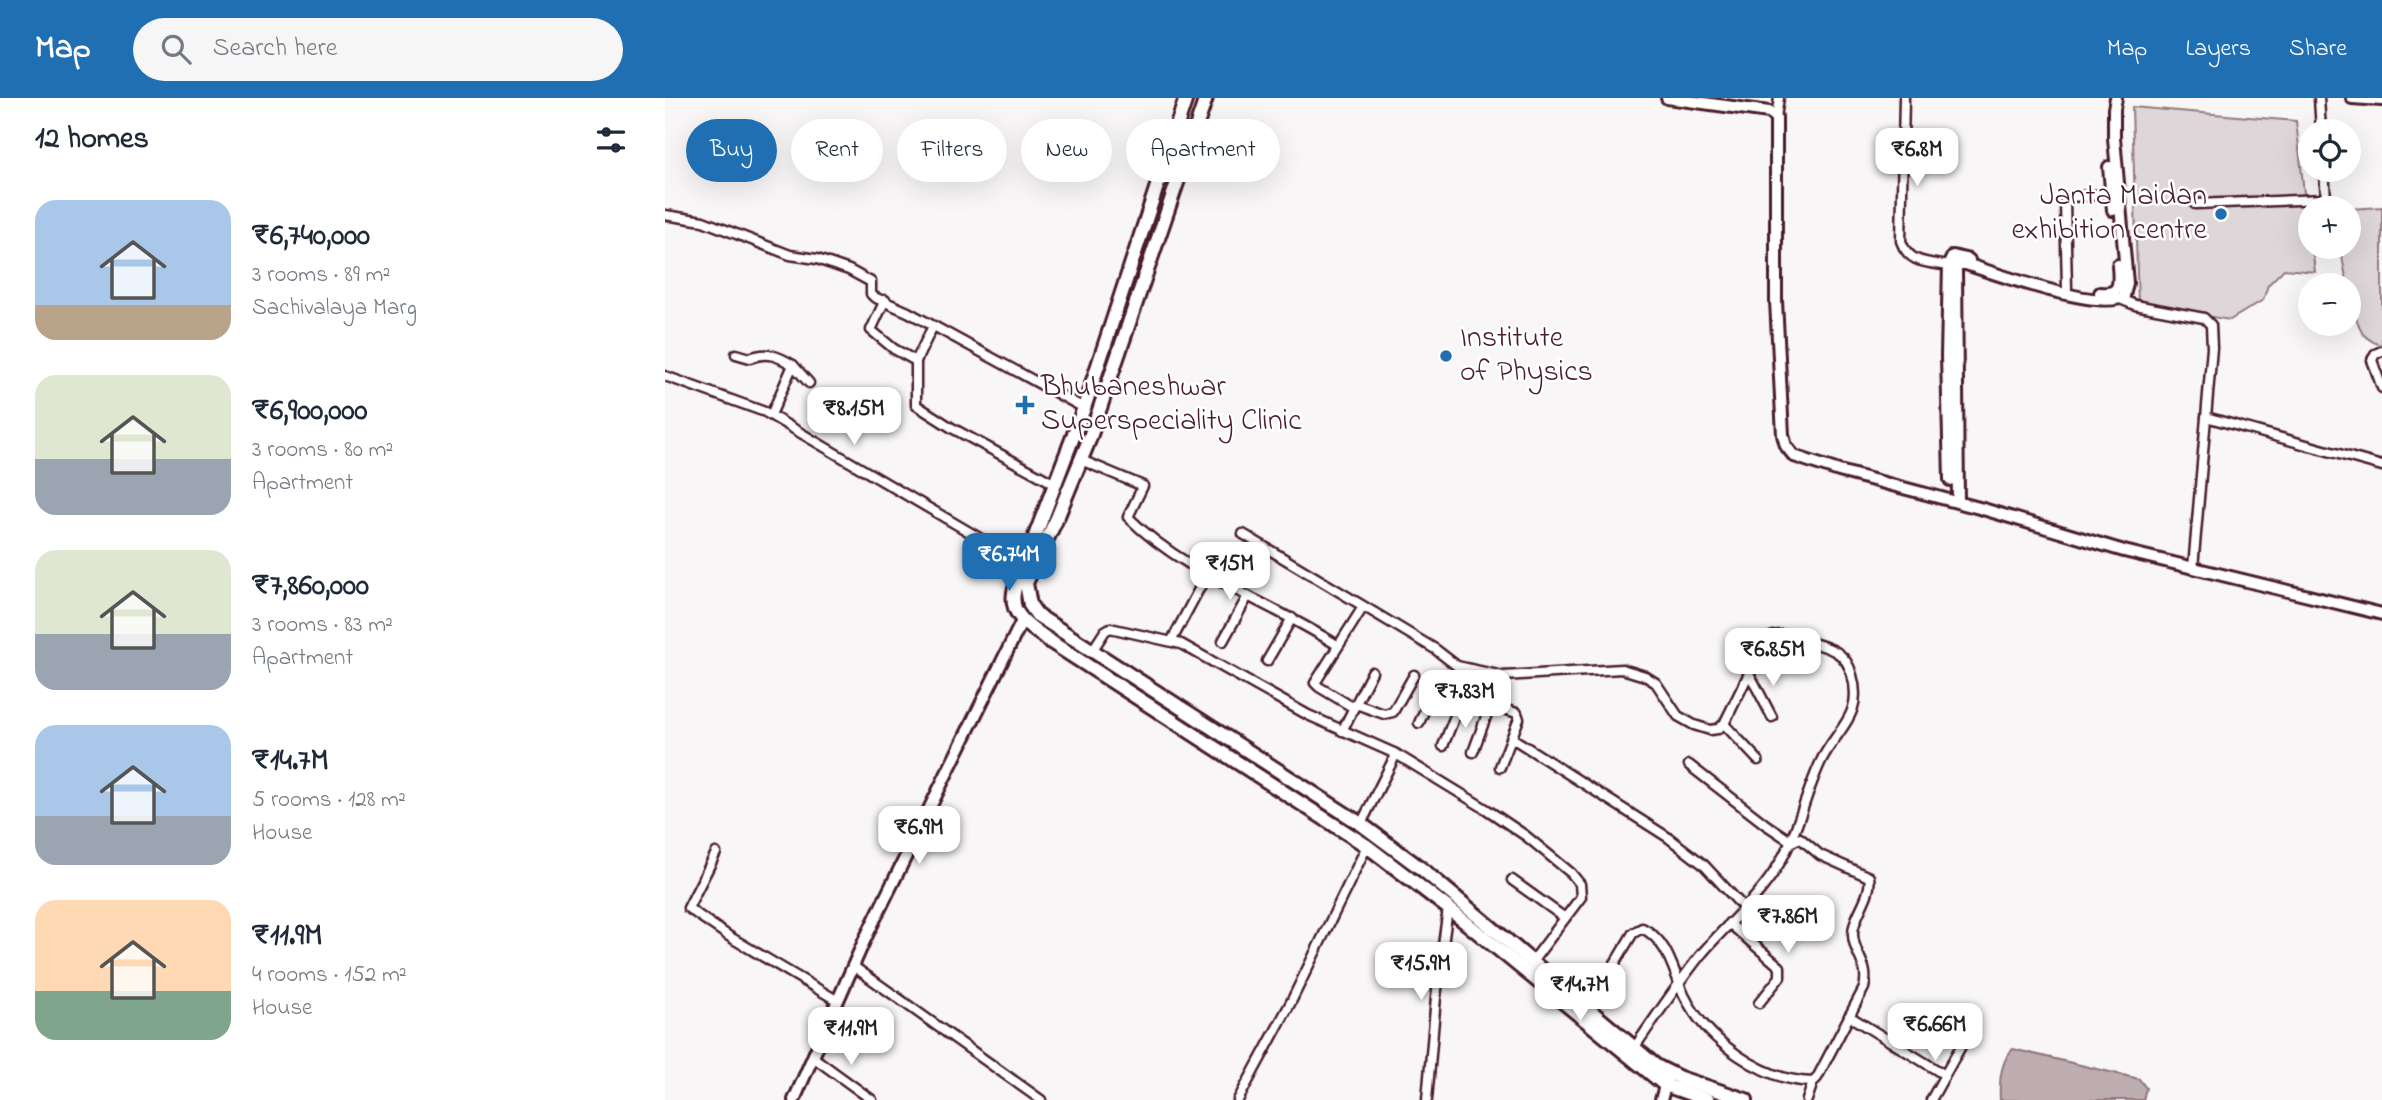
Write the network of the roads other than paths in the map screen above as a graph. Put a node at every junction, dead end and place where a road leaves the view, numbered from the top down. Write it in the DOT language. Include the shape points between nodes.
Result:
graph roads {
  1 [pos="1186,98"];
  2 [pos="1206,98"];
  3 [pos="1667,98"];
  4 [pos="1779,98"];
  5 [pos="1904,98"];
  6 [pos="2109,98"];
  7 [pos="2116,98"];
  8 [pos="2319,98"];
  9 [pos="2352,98"];
  10 [pos="2382,100"];
  11 [pos="1776,117"];
  12 [pos="2320,119"];
  13 [pos="2325,182"];
  14 [pos="2111,194"];
  15 [pos="2195,204"];
  16 [pos="665,215"];
  17 [pos="1949,266"];
  18 [pos="2067,289"];
  19 [pos="2120,299"];
  20 [pos="884,300"];
  21 [pos="933,326"];
  22 [pos="2382,351"];
  23 [pos="736,354"];
  24 [pos="916,361"];
  25 [pos="792,369"];
  26 [pos="665,376"];
  27 [pos="809,383"];
  28 [pos="2382,388"];
  29 [pos="1084,408"];
  30 [pos="771,415"];
  31 [pos="2206,417"];
  32 [pos="1076,428"];
  33 [pos="1091,433"];
  34 [pos="1081,460"];
  35 [pos="2382,466"];
  36 [pos="1055,484"];
  37 [pos="1954,501"];
  38 [pos="1243,534"];
  39 [pos="1026,560"];
  40 [pos="2193,568"];
  41 [pos="1207,574"];
  42 [pos="1248,596"];
  43 [pos="1363,607"];
  44 [pos="2382,614"];
  45 [pos="1292,618"];
  46 [pos="1022,621"];
  47 [pos="1172,640"];
  48 [pos="1223,641"];
  49 [pos="1337,645"];
  50 [pos="1092,651"];
  51 [pos="1267,661"];
  52 [pos="1372,672"];
  53 [pos="1749,673"];
  54 [pos="1414,675"];
  55 [pos="1460,702"];
  56 [pos="1355,706"];
  57 [pos="1490,706"];
  58 [pos="1772,717"];
  59 [pos="1419,723"];
  60 [pos="1724,724"];
  61 [pos="1342,731"];
  62 [pos="1512,737"];
  63 [pos="1443,746"];
  64 [pos="1473,752"];
  65 [pos="1396,754"];
  66 [pos="1758,760"];
  67 [pos="1689,765"];
  68 [pos="1500,767"];
  69 [pos="1360,824"];
  70 [pos="1792,842"];
  71 [pos="1367,846"];
  72 [pos="716,853"];
  73 [pos="1426,872"];
  74 [pos="1512,880"];
  75 [pos="1417,884"];
  76 [pos="1448,908"];
  77 [pos="1744,908"];
  78 [pos="1565,918"];
  79 [pos="1729,923"];
  80 [pos="1532,962"];
  81 [pos="853,966"];
  82 [pos="1680,984"];
  83 [pos="838,1001"];
  84 [pos="1759,1003"];
  85 [pos="1588,1008"];
  86 [pos="1849,1016"];
  87 [pos="1965,1039"];
  88 [pos="1634,1048"];
  89 [pos="813,1057"];
  90 [pos="1945,1075"];
  91 [pos="1813,1082"];
  92 [pos="1673,1085"];
  93 [pos="794,1100"];
  94 [pos="871,1100"];
  95 [pos="1041,1100"];
  96 [pos="1238,1100"];
  97 [pos="1427,1100"];
  98 [pos="1661,1100"];
  99 [pos="1709,1100"];
  100 [pos="1746,1100"];
  101 [pos="1807,1100"];
  102 [pos="1931,1100"];
  1 -- 29 [label="main road"];
  2 -- 33 [label="main road"];
  3 -- 11 [label="street" via="1769,112"];
  4 -- 11 [label="street"];
  5 -- 17 [label="street" via="1901,240 1912,258"];
  6 -- 14 [label="street"];
  7 -- 19 [label="street" via="2114,138 2127,283"];
  8 -- 12 [label="street"];
  9 -- 10 [label="street"];
  11 -- 37 [label="street" via="1776,301 1786,446 1804,460"];
  13 -- 15 [label="street" via="2326,199"];
  14 -- 18 [label="street" via="2065,201"];
  14 -- 18 [label="street" via="2118,286 2111,294"];
  16 -- 20 [label="street" via="703,221 790,254 849,270 871,282 871,294"];
  17 -- 18 [label="street" via="1951,257 1956,256"];
  17 -- 37 [label="street" via="1947,356"];
  19 -- 31 [label="street" via="2209,321"];
  19 -- 37 [label="street" via="2070,294 1958,264"];
  20 -- 21 [label="street"];
  20 -- 24 [label="street" via="871,330"];
  21 -- 24 [label="street"];
  21 -- 29 [label="street"];
  22 -- 28 [label="street" via="2372,360"];
  23 -- 25 [label="street" via="750,358 771,354"];
  24 -- 36 [label="street" via="916,405"];
  25 -- 27 [label="street"];
  25 -- 30 [label="street"];
  26 -- 30 [label="street"];
  29 -- 32 [label="main road"];
  30 -- 39 [label="street" via="983,540"];
  31 -- 35 [label="street"];
  31 -- 40 [label="street"];
  32 -- 33 [label="main road"];
  32 -- 36 [label="main road"];
  33 -- 34 [label="main road"];
  34 -- 41 [label="street" via="1143,486 1128,517 1160,545"];
  34 -- 50 [label="main road" via="1026,592 1037,615"];
  36 -- 39 [label="main road"];
  37 -- 40 [label="street"];
  38 -- 43 [label="street"];
  39 -- 46 [label="main road" via="1012,593"];
  40 -- 44 [label="street"];
  41 -- 42 [label="street"];
  41 -- 47 [label="street"];
  42 -- 45 [label="street"];
  42 -- 48 [label="street"];
  43 -- 49 [label="street"];
  43 -- 60 [label="street" via="1457,666 1503,676 1622,669 1655,683 1678,716 1694,725 1710,730"];
  45 -- 49 [label="street"];
  45 -- 51 [label="street"];
  46 -- 71 [label="main road"];
  46 -- 81 [label="street"];
  47 -- 50 [label="street" via="1110,628"];
  47 -- 61 [label="street"];
  49 -- 56 [label="street" via="1315,683"];
  50 -- 69 [label="main road"];
  52 -- 56 [label="street"];
  53 -- 58 [label="street"];
  53 -- 60 [label="street"];
  53 -- 70 [label="street" via="1765,641 1783,634 1840,653 1857,692 1847,720 1818,769"];
  54 -- 56 [label="street" via="1393,712"];
  55 -- 57 [label="street"];
  55 -- 59 [label="street" via="1433,694"];
  55 -- 63 [label="street"];
  56 -- 61 [label="street"];
  57 -- 62 [label="street" via="1517,713"];
  57 -- 64 [label="street"];
  60 -- 66 [label="street"];
  61 -- 65 [label="street"];
  62 -- 68 [label="street"];
  62 -- 77 [label="street" via="1669,838 1704,864"];
  65 -- 69 [label="street"];
  65 -- 78 [label="street" via="1526,836 1571,873 1582,891"];
  67 -- 70 [label="street"];
  69 -- 73 [label="main road"];
  70 -- 77 [label="street"];
  70 -- 86 [label="street" via="1800,838 1820,855 1869,877 1852,933 1866,978"];
  71 -- 75 [label="main road"];
  71 -- 96 [label="street"];
  72 -- 83 [label="street" via="688,908"];
  73 -- 75 [label="main road"];
  73 -- 80 [label="main road"];
  74 -- 78 [label="street"];
  75 -- 76 [label="main road"];
  76 -- 92 [label="main road"];
  76 -- 97 [label="street"];
  77 -- 79 [label="street"];
  78 -- 80 [label="street"];
  79 -- 82 [label="street"];
  79 -- 84 [label="street" via="1780,967 1780,977"];
  80 -- 85 [label="main road"];
  81 -- 83 [label="street"];
  81 -- 95 [label="street"];
  82 -- 85 [label="street" via="1660,941 1637,929"];
  82 -- 88 [label="street"];
  82 -- 91 [label="street" via="1693,1011 1730,1049 1770,1072"];
  83 -- 89 [label="street"];
  85 -- 88 [label="main road"];
  86 -- 90 [label="street"];
  86 -- 91 [label="street"];
  87 -- 90 [label="street"];
  88 -- 92 [label="main road"];
  89 -- 93 [label="street"];
  89 -- 94 [label="street"];
  90 -- 102 [label="street"];
  91 -- 101 [label="street"];
  92 -- 98 [label="street"];
  92 -- 99 [label="main road"];
  92 -- 100 [label="main road"];
}
